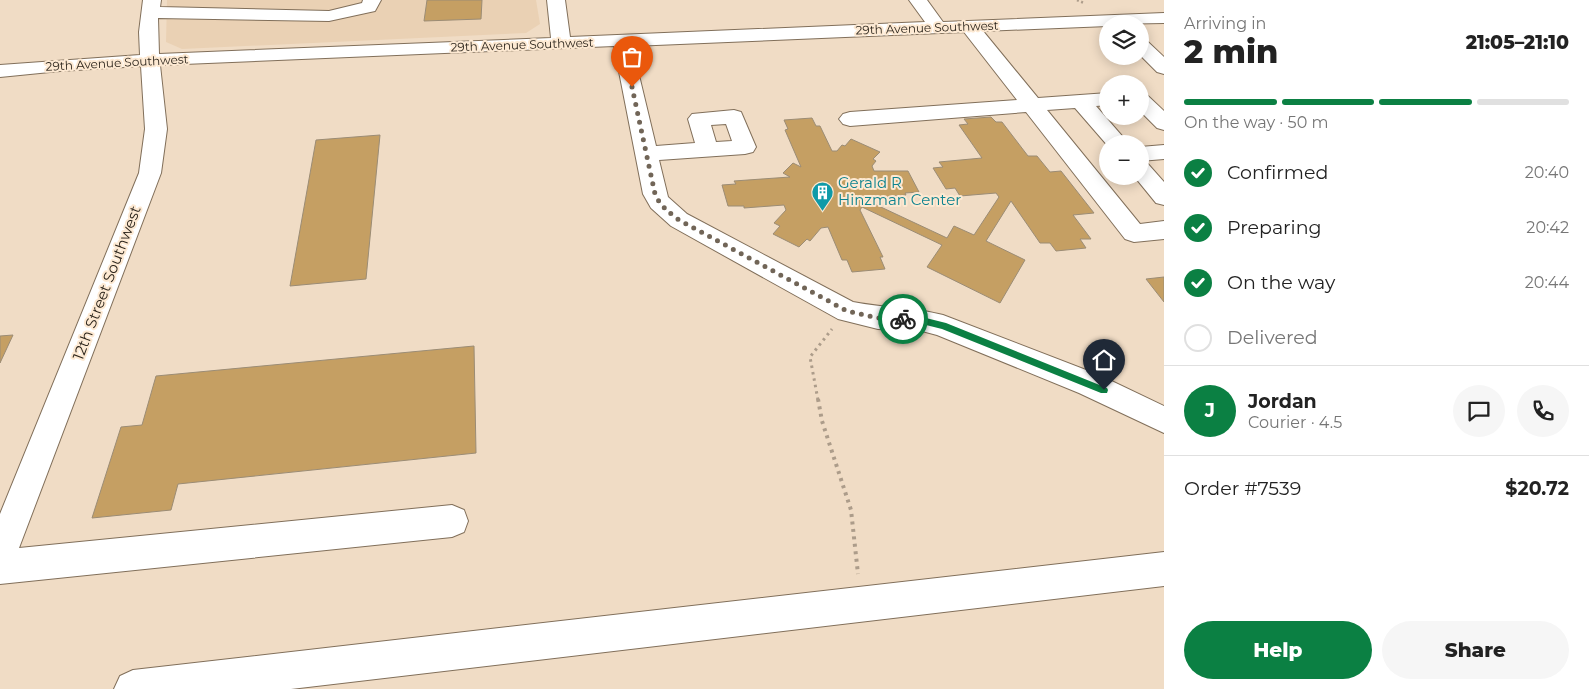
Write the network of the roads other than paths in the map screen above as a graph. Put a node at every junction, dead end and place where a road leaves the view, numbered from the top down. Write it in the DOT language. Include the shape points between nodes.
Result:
graph roads {
  1 [pos="372,0"];
  2 [pos="556,0"];
  3 [pos="918,0"];
  4 [pos="1132,0"];
  5 [pos="151,6"];
  6 [pos="1158,18"];
  7 [pos="1099,22"];
  8 [pos="969,26"];
  9 [pos="938,27"];
  10 [pos="622,41"];
  11 [pos="561,43"];
  12 [pos="1149,54"];
  13 [pos="149,60"];
  14 [pos="1164,68"];
  15 [pos="0,71"];
  16 [pos="1164,95"];
  17 [pos="1149,97"];
  18 [pos="1099,100"];
  19 [pos="1080,101"];
  20 [pos="1032,105"];
  21 [pos="1149,107"];
  22 [pos="850,119"];
  23 [pos="1164,123"];
  24 [pos="1110,135"];
  25 [pos="708,150"];
  26 [pos="1164,152"];
  27 [pos="1149,153"];
  28 [pos="646,154"];
  29 [pos="1099,157"];
  30 [pos="1074,158"];
  31 [pos="1149,180"];
  32 [pos="1164,197"];
  33 [pos="1164,230"];
  34 [pos="1164,420"];
  35 [pos="452,521"];
  36 [pos="0,555"];
  37 [pos="0,566"];
  38 [pos="1164,569"];
  39 [pos="133,689"];
  1 -- 5 [label="street" via="369,6 329,16 231,15"];
  2 -- 11 [label="street"];
  3 -- 9 [label="street"];
  4 -- 6 [label="street"];
  5 -- 13 [label="street, 12th Street Southwest"];
  7 -- 8 [label="street, 29th Avenue Southwest"];
  8 -- 9 [label="street, 29th Avenue Southwest"];
  8 -- 20 [label="street"];
  9 -- 10 [label="street, 29th Avenue Southwest"];
  10 -- 11 [label="street, 29th Avenue Southwest"];
  10 -- 28 [label="street"];
  11 -- 13 [label="street, 29th Avenue Southwest"];
  12 -- 14 [label="street"];
  13 -- 15 [label="street, 29th Avenue Southwest"];
  13 -- 36 [label="street, 12th Street Southwest" via="156,125 150,173"];
  16 -- 17 [label="street"];
  18 -- 19 [label="street"];
  19 -- 20 [label="street"];
  19 -- 24 [label="street"];
  20 -- 22 [label="street"];
  20 -- 30 [label="street"];
  21 -- 23 [label="street"];
  25 -- 28 [label="street"];
  26 -- 27 [label="street"];
  28 -- 34 [label="street" via="655,194 668,212 847,311 878,318 922,320 943,326 1088,384"];
  29 -- 30 [label="street"];
  30 -- 33 [label="street" via="1134,233"];
  31 -- 32 [label="street"];
  35 -- 37 [label="street"];
  38 -- 39 [label="street"];
}
